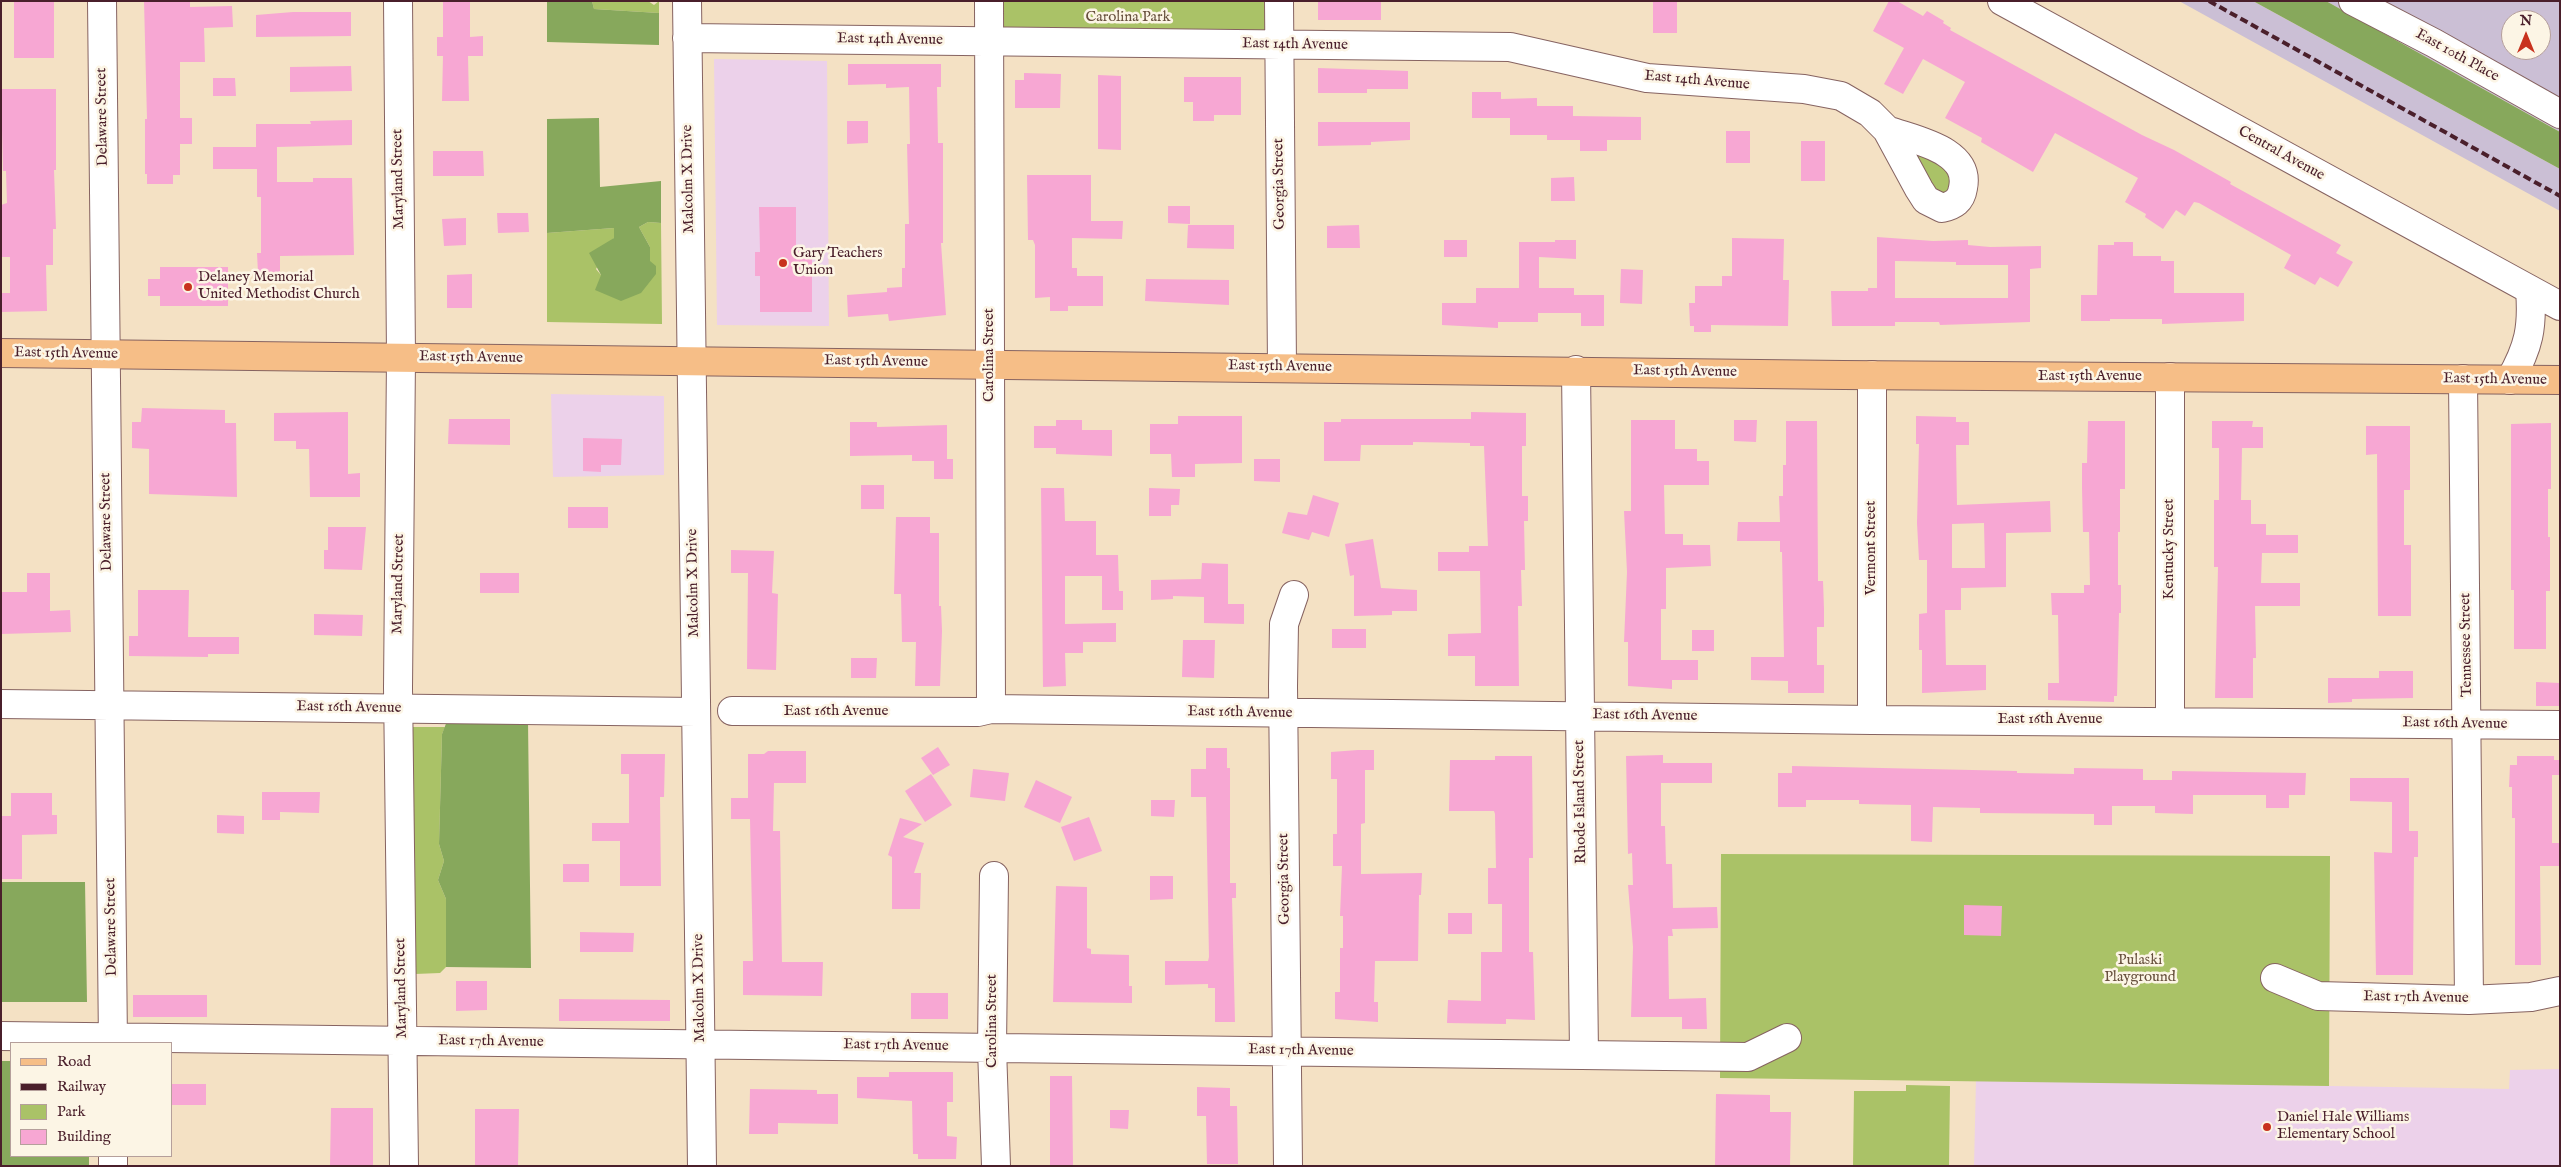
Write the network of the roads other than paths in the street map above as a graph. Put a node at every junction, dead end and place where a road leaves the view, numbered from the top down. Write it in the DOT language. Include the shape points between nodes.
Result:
graph roads {
  1 [pos="102,1"];
  2 [pos="398,1"];
  3 [pos="687,1"];
  4 [pos="989,1"];
  5 [pos="1279,1"];
  6 [pos="2002,1"];
  7 [pos="2353,1"];
  8 [pos="687,38"];
  9 [pos="989,41"];
  10 [pos="1279,44"];
  11 [pos="2560,114"];
  12 [pos="1887,130"];
  13 [pos="2530,290"];
  14 [pos="2560,306"];
  15 [pos="1,353"];
  16 [pos="106,355"];
  17 [pos="401,357"];
  18 [pos="691,360"];
  19 [pos="990,364"];
  20 [pos="1282,367"];
  21 [pos="1576,370"];
  22 [pos="1872,375"];
  23 [pos="2170,377"];
  24 [pos="2463,379"];
  25 [pos="2510,380"];
  26 [pos="2560,380"];
  27 [pos="1294,595"];
  28 [pos="1,704"];
  29 [pos="109,706"];
  30 [pos="398,708"];
  31 [pos="991,709"];
  32 [pos="696,712"];
  33 [pos="732,712"];
  34 [pos="1283,713"];
  35 [pos="1580,715"];
  36 [pos="1872,720"];
  37 [pos="2170,721"];
  38 [pos="2468,724"];
  39 [pos="2560,725"];
  40 [pos="994,876"];
  41 [pos="2275,978"];
  42 [pos="2560,991"];
  43 [pos="2469,1000"];
  44 [pos="1,1036"];
  45 [pos="1787,1038"];
  46 [pos="113,1040"];
  47 [pos="403,1041"];
  48 [pos="700,1044"];
  49 [pos="992,1048"];
  50 [pos="1287,1051"];
  51 [pos="1584,1054"];
  52 [pos="404,1166"];
  53 [pos="702,1166"];
  54 [pos="996,1166"];
  55 [pos="1288,1166"];
  1 -- 16 [label="street, Delaware Street"];
  2 -- 17 [label="street, Maryland Street"];
  3 -- 8 [label="street, Malcolm X Drive"];
  4 -- 9 [label="street, Carolina Street"];
  5 -- 10 [label="street, Georgia Street"];
  6 -- 13 [label="street, Central Avenue"];
  7 -- 11 [label="street, East 10th Place"];
  8 -- 9 [label="street, East 14th Avenue"];
  8 -- 18 [label="street, Malcolm X Drive"];
  9 -- 10 [label="street, East 14th Avenue"];
  9 -- 19 [label="street, Carolina Street"];
  10 -- 12 [label="street, East 14th Avenue" via="1510,47 1647,78 1833,94 1859,105"];
  10 -- 20 [label="street, Georgia Street"];
  13 -- 14 [label="street, Central Avenue"];
  13 -- 25 [label="street" via="2531,331 2520,364"];
  15 -- 16 [label="main road, East 15th Avenue"];
  16 -- 17 [label="main road, East 15th Avenue"];
  16 -- 29 [label="street, Delaware Street"];
  17 -- 18 [label="main road, East 15th Avenue"];
  17 -- 30 [label="street, Maryland Street"];
  18 -- 19 [label="main road, East 15th Avenue"];
  18 -- 32 [label="street, Malcolm X Drive"];
  19 -- 20 [label="main road, East 15th Avenue"];
  19 -- 31 [label="street, Carolina Street"];
  20 -- 21 [label="main road, East 15th Avenue"];
  21 -- 22 [label="main road, East 15th Avenue"];
  21 -- 35 [label="street, Rhode Island Street"];
  22 -- 23 [label="main road, East 15th Avenue"];
  22 -- 36 [label="street, Vermont Street"];
  23 -- 24 [label="main road, East 15th Avenue"];
  23 -- 37 [label="street, Kentucky Street"];
  24 -- 25 [label="main road, East 15th Avenue"];
  24 -- 38 [label="street, Tennessee Street"];
  25 -- 26 [label="main road, East 15th Avenue"];
  27 -- 34 [label="street, Georgia Street" via="1284,624"];
  28 -- 29 [label="street, East 16th Avenue"];
  29 -- 30 [label="street, East 16th Avenue"];
  29 -- 46 [label="street, Delaware Street"];
  30 -- 32 [label="street, East 16th Avenue"];
  30 -- 47 [label="street, Maryland Street"];
  31 -- 33 [label="street, East 16th Avenue" via="978,712"];
  31 -- 34 [label="street, East 16th Avenue"];
  32 -- 48 [label="street, Malcolm X Drive"];
  34 -- 35 [label="street, East 16th Avenue"];
  34 -- 50 [label="street, Georgia Street"];
  35 -- 36 [label="street, East 16th Avenue"];
  35 -- 51 [label="street, Rhode Island Street"];
  36 -- 37 [label="street, East 16th Avenue"];
  37 -- 38 [label="street, East 16th Avenue"];
  38 -- 39 [label="street, East 16th Avenue"];
  38 -- 43 [label="street, Tennessee Street"];
  40 -- 49 [label="street, Carolina Street"];
  41 -- 43 [label="street, East 17th Avenue" via="2318,996"];
  42 -- 43 [label="street, East 17th Avenue" via="2531,997"];
  44 -- 46 [label="street, East 17th Avenue"];
  45 -- 51 [label="street, East 17th Avenue" via="1748,1057"];
  46 -- 47 [label="street, East 17th Avenue"];
  47 -- 48 [label="street, East 17th Avenue"];
  47 -- 52 [label="street, Maryland Street"];
  48 -- 49 [label="street, East 17th Avenue"];
  48 -- 53 [label="street, Malcolm X Drive"];
  49 -- 50 [label="street, East 17th Avenue"];
  49 -- 54 [label="street, Carolina Street"];
  50 -- 51 [label="street, East 17th Avenue"];
  50 -- 55 [label="street, Georgia Street"];
}
